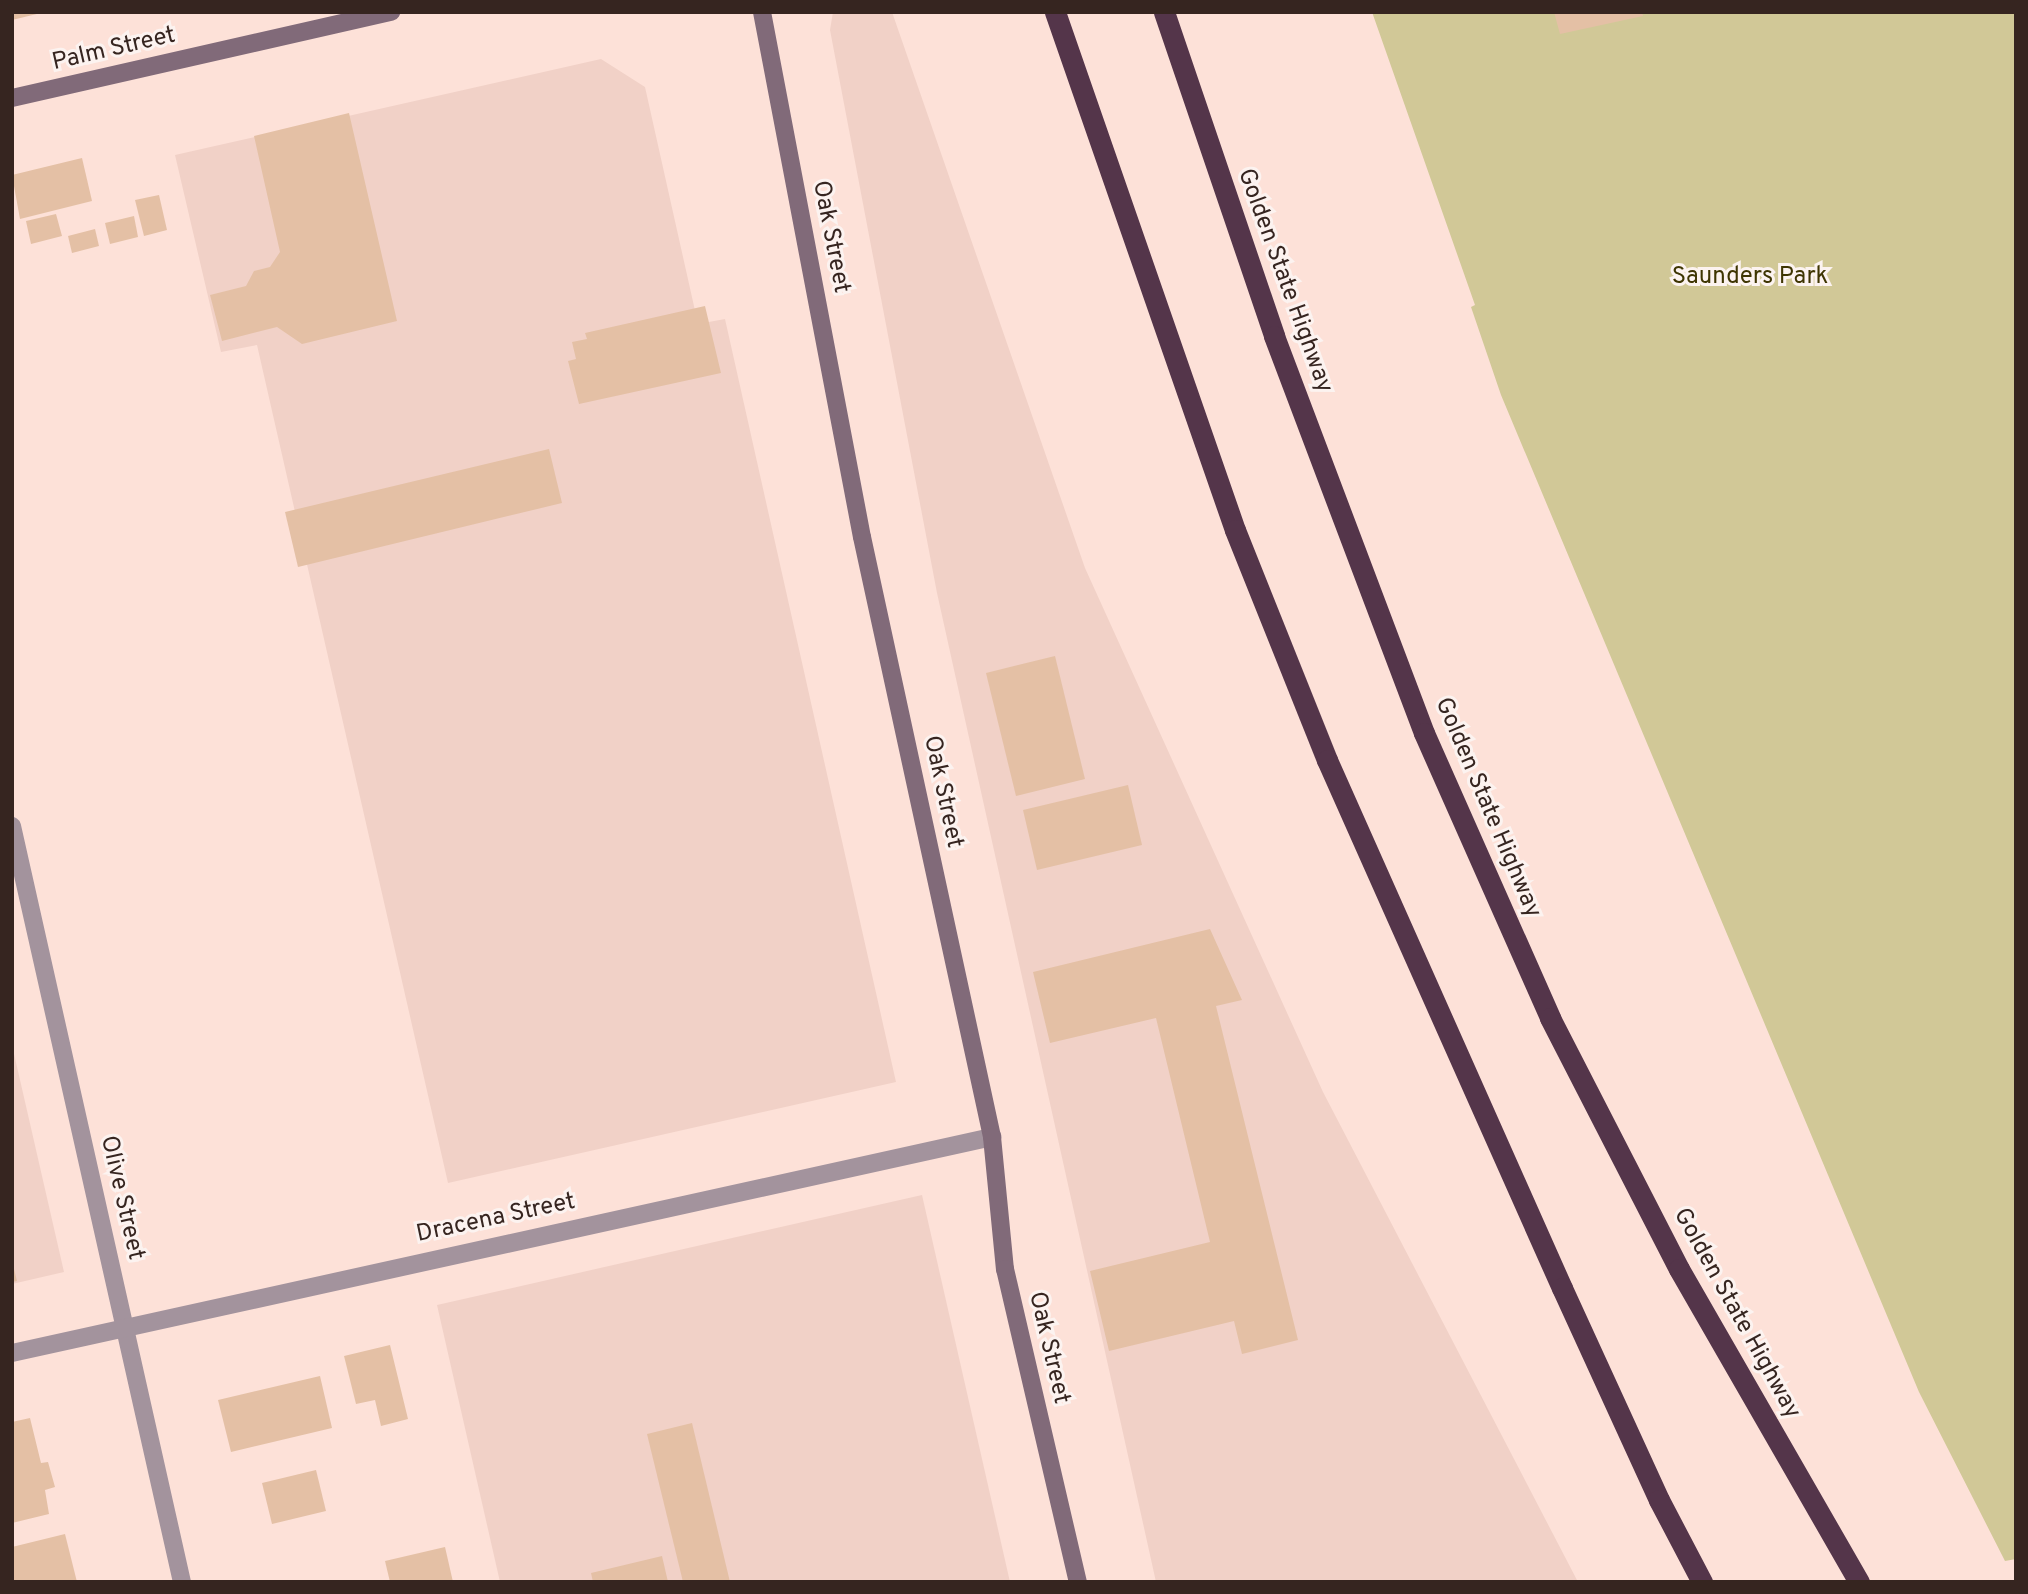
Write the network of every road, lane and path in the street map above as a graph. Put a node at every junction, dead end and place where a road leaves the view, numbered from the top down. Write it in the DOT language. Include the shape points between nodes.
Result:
graph roads {
  1 [pos="391,12"];
  2 [pos="762,12"];
  3 [pos="1055,12"];
  4 [pos="1164,12"];
  5 [pos="12,98"];
  6 [pos="12,826"];
  7 [pos="992,1137"];
  8 [pos="125,1327"];
  9 [pos="12,1353"];
  10 [pos="182,1582"];
  11 [pos="1078,1582"];
  12 [pos="1702,1582"];
  13 [pos="1859,1582"];
  1 -- 5 [label="main road, Palm Street"];
  2 -- 7 [label="main road, Oak Street" via="862,537"];
  3 -- 12 [label="highway" via="1230,517 1327,760 1562,1288 1659,1500"];
  4 -- 13 [label="highway, Golden State Highway" via="1274,336 1415,708 1550,1018 1679,1269"];
  6 -- 8 [label="street, Olive Street"];
  7 -- 8 [label="street, Dracena Street"];
  7 -- 11 [label="main road, Oak Street" via="1005,1269"];
  8 -- 9 [label="street, Dracena Street"];
  8 -- 10 [label="street, Olive Street"];
}
